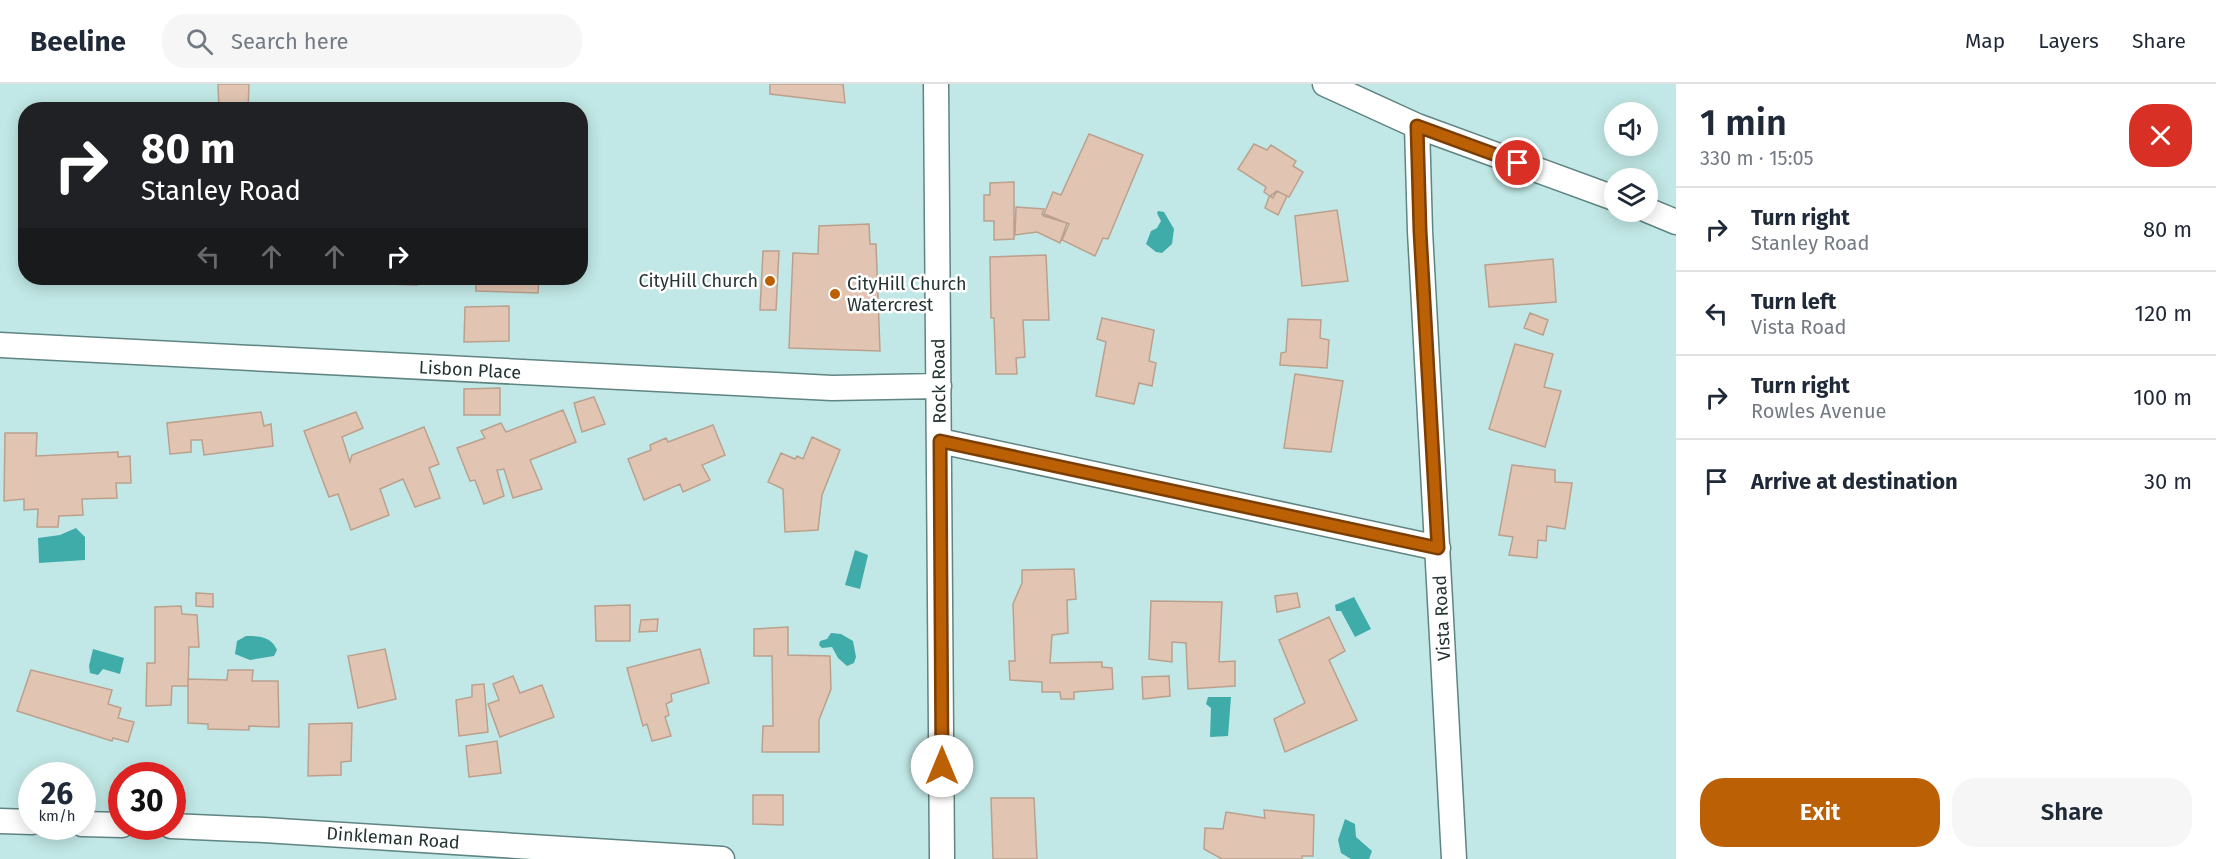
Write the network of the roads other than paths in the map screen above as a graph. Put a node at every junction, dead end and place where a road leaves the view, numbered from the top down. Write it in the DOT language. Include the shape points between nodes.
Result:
graph roads {
  1 [pos="936,84"];
  2 [pos="1325,84"];
  3 [pos="1417,126"];
  4 [pos="1604,194"];
  5 [pos="1658,215"];
  6 [pos="1676,222"];
  7 [pos="0,345"];
  8 [pos="939,386"];
  9 [pos="940,441"];
  10 [pos="1438,548"];
  11 [pos="0,821"];
  12 [pos="18,822"];
  13 [pos="186,827"];
  14 [pos="722,859"];
  15 [pos="942,859"];
  16 [pos="1454,859"];
  1 -- 8 [label="street, Rock Road"];
  2 -- 3 [label="street"];
  3 -- 4 [label="street"];
  3 -- 10 [label="street, Vista Road"];
  5 -- 6 [label="street"];
  7 -- 8 [label="street, Lisbon Place" via="832,388"];
  8 -- 9 [label="street, Rock Road"];
  9 -- 10 [label="street"];
  9 -- 15 [label="street, Rock Road"];
  10 -- 16 [label="street, Vista Road"];
  11 -- 12 [label="street"];
  13 -- 14 [label="street, Dinkleman Road"];
}
